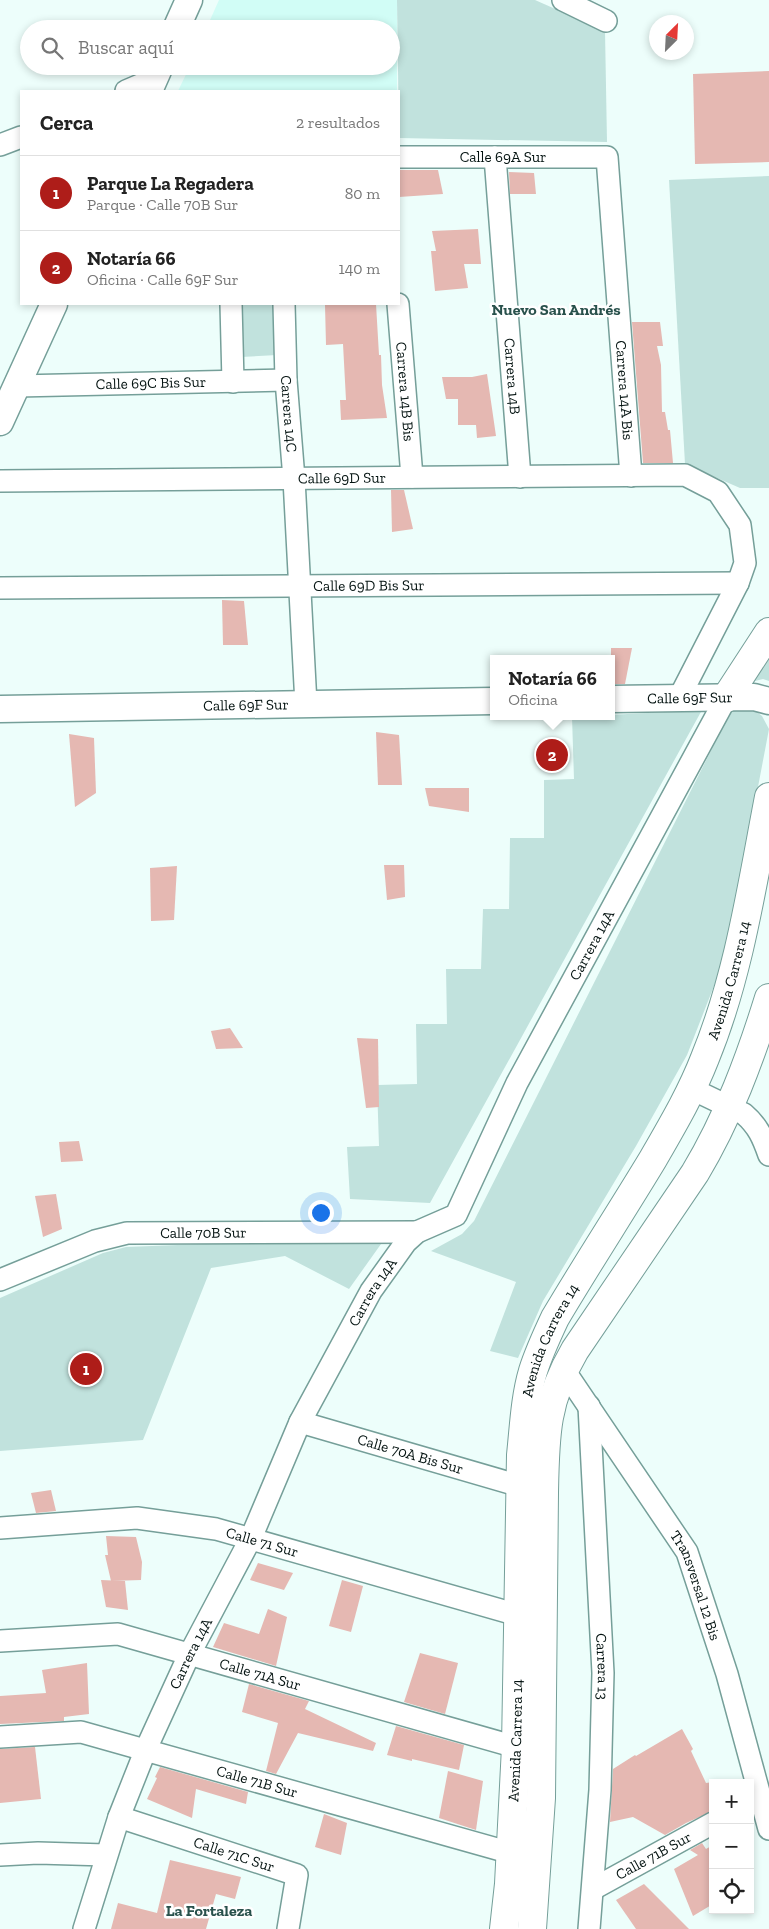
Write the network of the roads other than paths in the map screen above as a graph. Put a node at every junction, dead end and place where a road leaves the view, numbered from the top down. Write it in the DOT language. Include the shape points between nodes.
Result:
graph roads {
  1 [pos="189,0"];
  2 [pos="562,0"];
  3 [pos="603,0"];
  4 [pos="180,20"];
  5 [pos="154,79"];
  6 [pos="128,90"];
  7 [pos="20,137"];
  8 [pos="0,145"];
  9 [pos="400,157"];
  10 [pos="495,157"];
  11 [pos="607,157"];
  12 [pos="54,305"];
  13 [pos="231,305"];
  14 [pos="284,305"];
  15 [pos="398,305"];
  16 [pos="286,380"];
  17 [pos="233,382"];
  18 [pos="17,386"];
  19 [pos="0,422"];
  20 [pos="630,476"];
  21 [pos="520,477"];
  22 [pos="412,478"];
  23 [pos="294,479"];
  24 [pos="0,481"];
  25 [pos="738,583"];
  26 [pos="300,586"];
  27 [pos="0,588"];
  28 [pos="769,632"];
  29 [pos="679,698"];
  30 [pos="726,698"];
  31 [pos="615,699"];
  32 [pos="769,700"];
  33 [pos="490,701"];
  34 [pos="306,704"];
  35 [pos="0,709"];
  36 [pos="769,797"];
  37 [pos="769,998"];
  38 [pos="692,1089"];
  39 [pos="730,1107"];
  40 [pos="769,1155"];
  41 [pos="417,1232"];
  42 [pos="0,1280"];
  43 [pos="564,1370"];
  44 [pos="589,1406"];
  45 [pos="300,1422"];
  46 [pos="520,1486"];
  47 [pos="0,1528"];
  48 [pos="251,1538"];
  49 [pos="518,1614"];
  50 [pos="0,1641"];
  51 [pos="189,1655"];
  52 [pos="0,1738"];
  53 [pos="516,1746"];
  54 [pos="146,1748"];
  55 [pos="119,1817"];
  56 [pos="711,1824"];
  57 [pos="769,1829"];
  58 [pos="510,1853"];
  59 [pos="0,1855"];
  60 [pos="106,1855"];
  61 [pos="593,1889"];
  62 [pos="592,1925"];
  63 [pos="84,1929"];
  64 [pos="288,1929"];
  65 [pos="504,1929"];
  66 [pos="532,1929"];
  1 -- 4 [label="street"];
  2 -- 3 [label="street" via="606,21"];
  5 -- 6 [label="street"];
  7 -- 8 [label="street"];
  9 -- 10 [label="street, Calle 69A Sur"];
  10 -- 11 [label="street, Calle 69A Sur"];
  10 -- 21 [label="street, Carrera 14B"];
  11 -- 20 [label="street, Carrera 14A Bis"];
  12 -- 18 [label="street"];
  13 -- 17 [label="street"];
  14 -- 16 [label="street, Carrera 14C"];
  15 -- 22 [label="street, Carrera 14B Bis"];
  16 -- 17 [label="street, Calle 69C Bis Sur"];
  16 -- 23 [label="street, Carrera 14C"];
  17 -- 18 [label="street, Calle 69C Bis Sur"];
  18 -- 19 [label="street"];
  20 -- 21 [label="street, Calle 69D Sur"];
  20 -- 25 [label="street, Calle 69D Sur" via="685,476 718,492 740,525 745,563"];
  21 -- 22 [label="street, Calle 69D Sur"];
  22 -- 23 [label="street, Calle 69D Sur"];
  23 -- 24 [label="street, Calle 69D Sur"];
  23 -- 26 [label="street, Carrera 14C"];
  25 -- 26 [label="street, Calle 69D Bis Sur"];
  25 -- 29 [label="street"];
  26 -- 27 [label="street, Calle 69D Bis Sur"];
  26 -- 34 [label="street, Carrera 14C"];
  28 -- 30 [label="main road"];
  29 -- 30 [label="street, Calle 69F Sur"];
  29 -- 31 [label="street, Calle 69F Sur"];
  30 -- 32 [label="street, Calle 69F Sur"];
  30 -- 41 [label="street, Carrera 14A" via="517,1083 456,1215"];
  33 -- 34 [label="street, Calle 69F Sur"];
  34 -- 35 [label="street, Calle 69F Sur"];
  36 -- 38 [label="main road, Avenida Carrera 14" via="737,959 715,1031"];
  37 -- 39 [label="main road, Avenida Carrera 14"];
  38 -- 39 [label="street"];
  38 -- 46 [label="main road, Avenida Carrera 14" via="542,1344 526,1408"];
  39 -- 40 [label="street" via="744,1114 760,1130"];
  39 -- 43 [label="main road, Avenida Carrera 14" via="695,1174"];
  41 -- 42 [label="street, Calle 70B Sur" via="127,1232 95,1240"];
  41 -- 45 [label="street, Carrera 14A" via="406,1242 371,1291"];
  43 -- 44 [label="street, Transversal 12 Bis"];
  43 -- 66 [label="main road, Avenida Carrera 14" via="548,1414 544,1445 541,1798"];
  44 -- 57 [label="street, Transversal 12 Bis" via="687,1552 727,1674"];
  44 -- 61 [label="street, Carrera 13" via="603,1673"];
  45 -- 46 [label="street, Calle 70A Bis Sur"];
  45 -- 48 [label="street, Carrera 14A"];
  46 -- 49 [label="main road, Avenida Carrera 14"];
  47 -- 48 [label="street, Calle 71 Sur" via="137,1518 216,1528"];
  48 -- 49 [label="street, Calle 71 Sur"];
  48 -- 51 [label="street, Carrera 14A"];
  49 -- 53 [label="main road, Avenida Carrera 14"];
  50 -- 51 [label="street, Calle 71A Sur" via="118,1634"];
  51 -- 53 [label="street, Calle 71A Sur"];
  51 -- 54 [label="street, Carrera 14A"];
  52 -- 54 [label="street, Calle 71B Sur" via="82,1732"];
  53 -- 58 [label="main road, Avenida Carrera 14"];
  54 -- 55 [label="street, Carrera 14A"];
  54 -- 58 [label="street, Calle 71B Sur"];
  55 -- 60 [label="street, Carrera 14A"];
  55 -- 64 [label="street, Calle 71C Sur" via="297,1875"];
  56 -- 61 [label="street, Calle 71B Sur"];
  58 -- 65 [label="main road, Avenida Carrera 14"];
  59 -- 60 [label="street"];
  60 -- 63 [label="street, Carrera 14A"];
  61 -- 62 [label="street, Carrera 13"];
}
